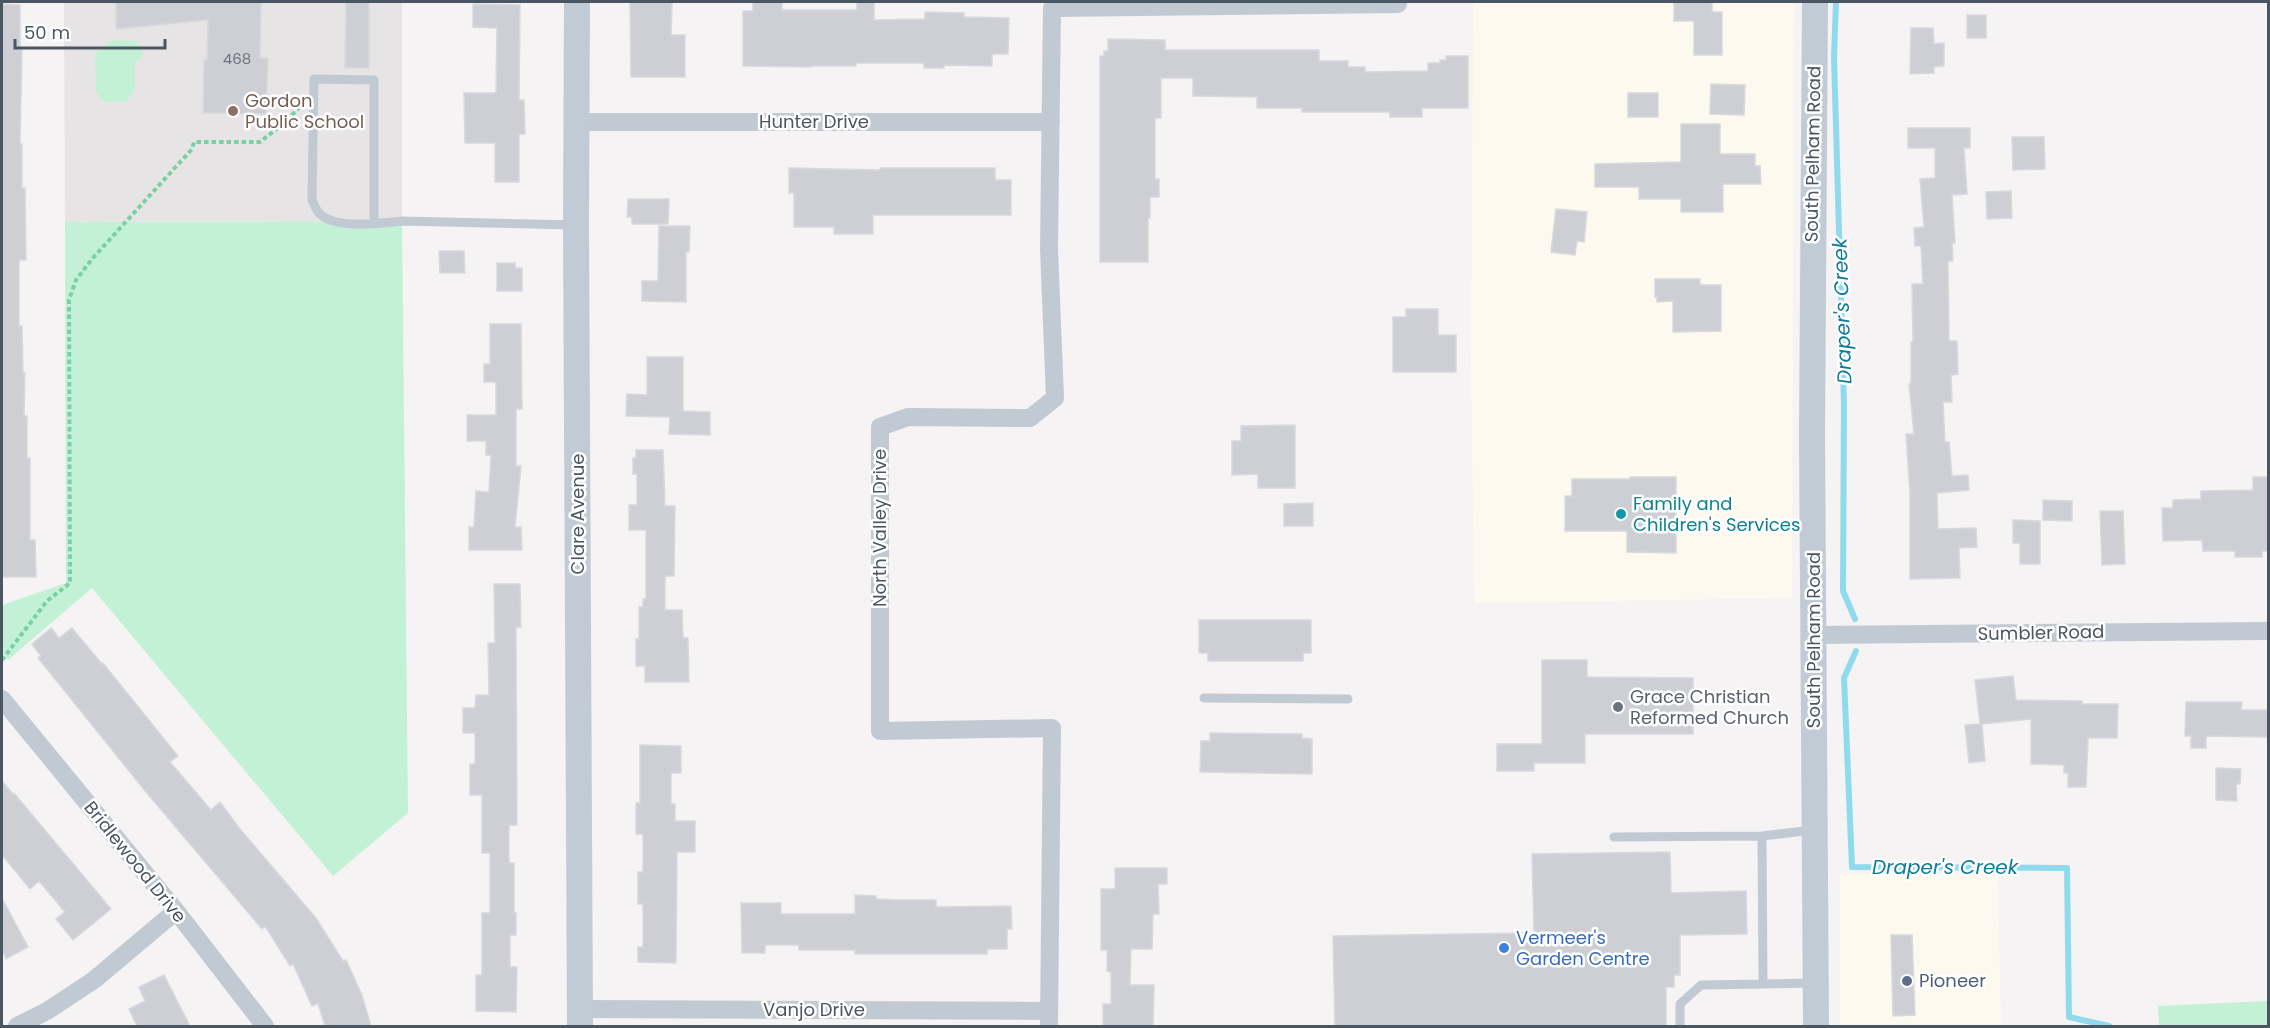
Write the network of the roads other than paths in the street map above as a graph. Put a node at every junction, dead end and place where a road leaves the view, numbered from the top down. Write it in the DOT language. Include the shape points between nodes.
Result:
graph roads {
  1 [pos="577,2"];
  2 [pos="1815,2"];
  3 [pos="1398,4"];
  4 [pos="578,122"];
  5 [pos="1051,122"];
  6 [pos="374,223"];
  7 [pos="576,225"];
  8 [pos="2268,631"];
  9 [pos="1814,635"];
  10 [pos="1204,698"];
  11 [pos="2,699"];
  12 [pos="1348,699"];
  13 [pos="1815,829"];
  14 [pos="1762,836"];
  15 [pos="1614,837"];
  16 [pos="176,911"];
  17 [pos="1816,983"];
  18 [pos="1763,984"];
  19 [pos="580,1018"];
  20 [pos="1049,1019"];
  21 [pos="17,1026"];
  22 [pos="265,1026"];
  23 [pos="1680,1026"];
  24 [pos="1816,1026"];
  1 -- 4 [label="main road, Clare Avenue"];
  2 -- 9 [label="main road, South Pelham Road"];
  3 -- 5 [label="street, North Valley Drive" via="1052,8"];
  4 -- 5 [label="street, Hunter Drive"];
  4 -- 7 [label="main road, Clare Avenue"];
  5 -- 20 [label="street, North Valley Drive" via="1049,249 1055,398 1030,418 908,417 880,428 880,731 1053,728"];
  6 -- 6 [label="lane" via="338,223 319,214 312,200 314,80 374,80"];
  6 -- 7 [label="lane"];
  7 -- 19 [label="main road, Clare Avenue"];
  8 -- 9 [label="street, Sumbler Road"];
  9 -- 13 [label="main road, South Pelham Road"];
  10 -- 12 [label="lane"];
  11 -- 16 [label="street, Bridlewood Drive"];
  13 -- 14 [label="lane"];
  13 -- 17 [label="main road, South Pelham Road"];
  14 -- 15 [label="lane"];
  14 -- 18 [label="lane"];
  16 -- 21 [label="street" via="94,980"];
  16 -- 22 [label="street, Bridlewood Drive"];
  17 -- 18 [label="lane"];
  17 -- 24 [label="main road, South Pelham Road"];
  18 -- 23 [label="lane" via="1701,985 1680,1004"];
  19 -- 20 [label="street, Vanjo Drive"];
}
